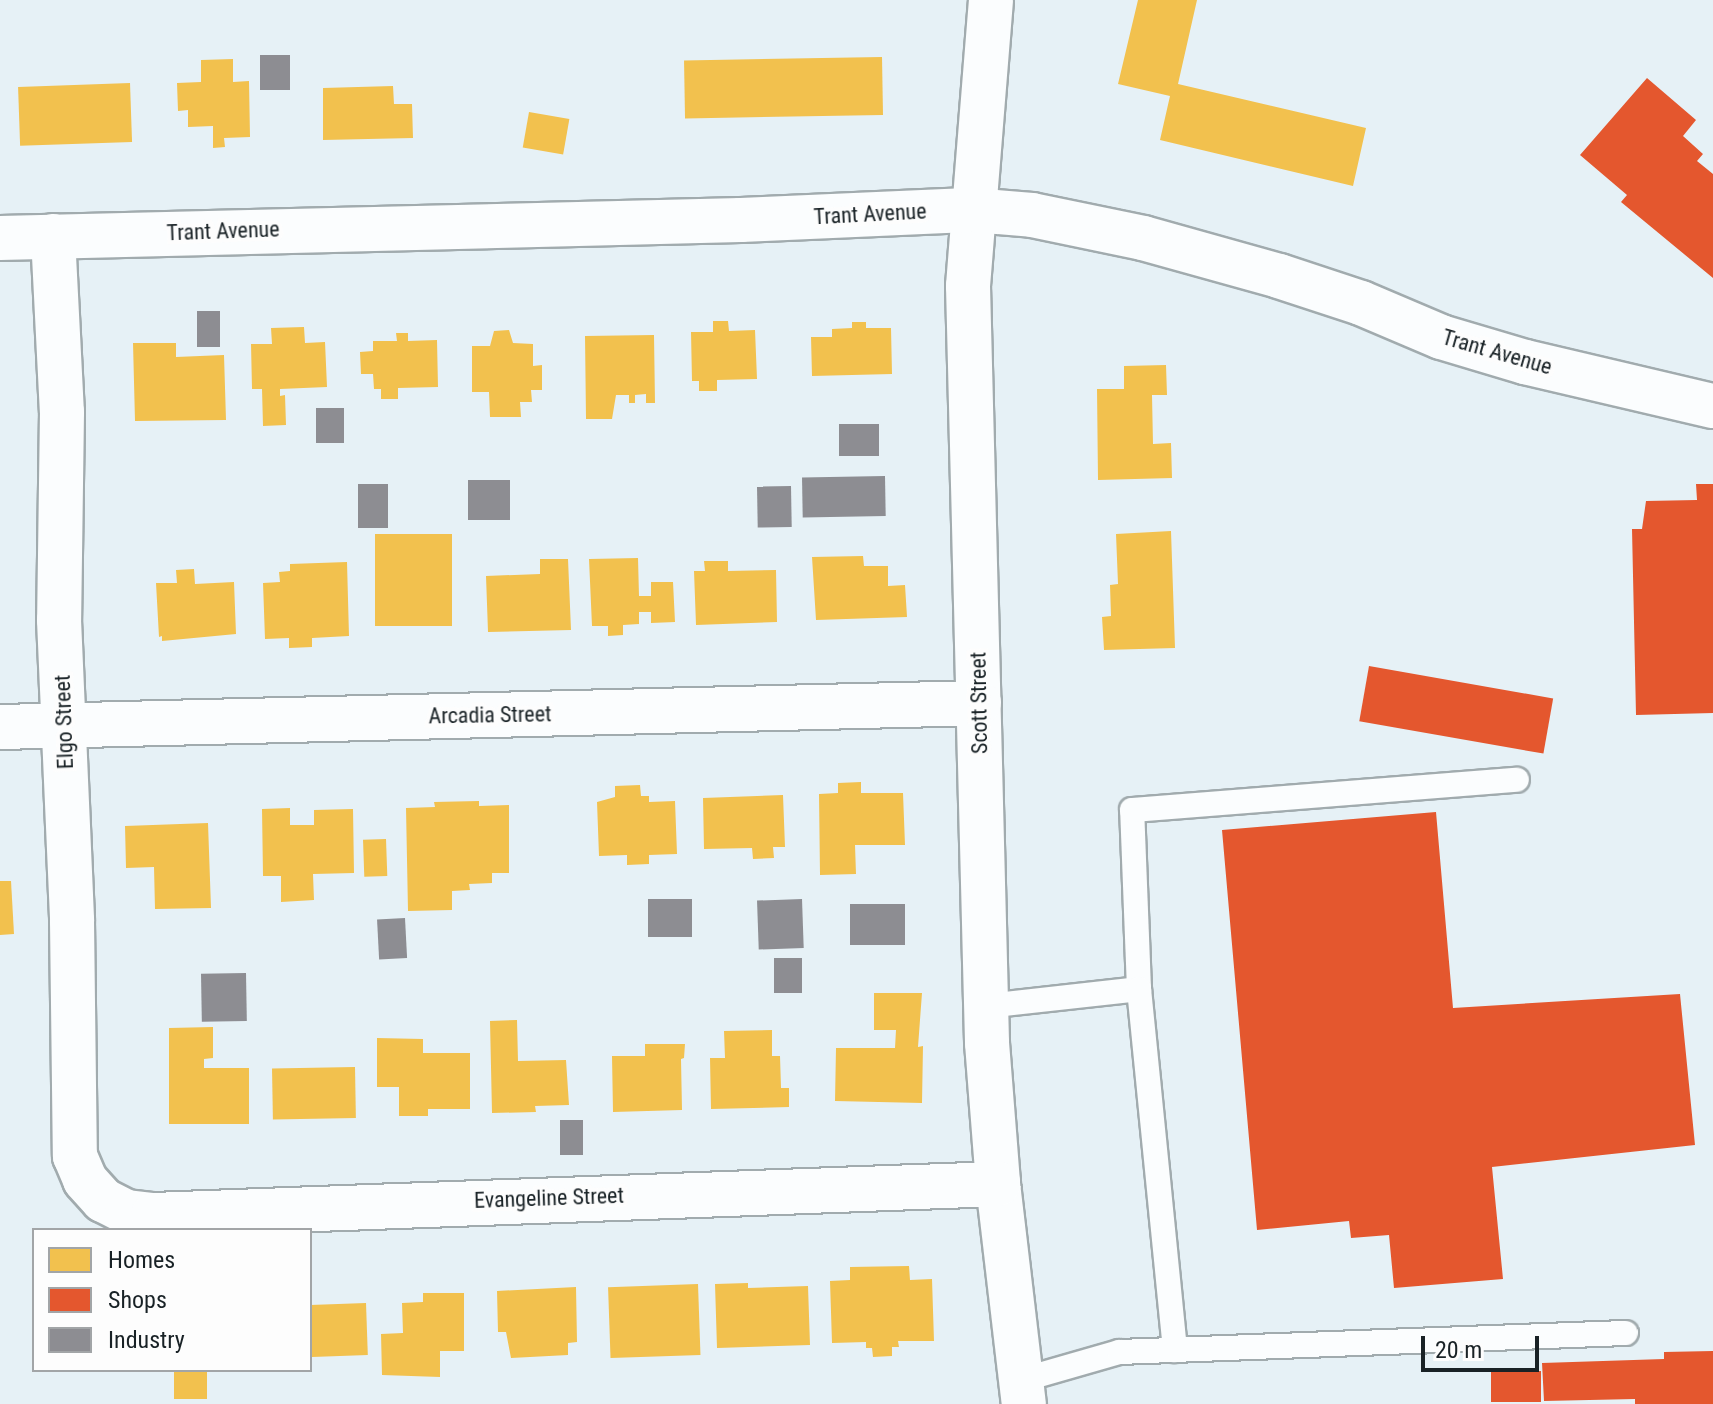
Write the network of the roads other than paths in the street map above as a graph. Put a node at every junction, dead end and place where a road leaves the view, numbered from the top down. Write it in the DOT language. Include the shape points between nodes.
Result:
graph roads {
  1 [pos="991,0"];
  2 [pos="974,210"];
  3 [pos="53,236"];
  4 [pos="0,238"];
  5 [pos="1713,406"];
  6 [pos="979,703"];
  7 [pos="64,725"];
  8 [pos="0,727"];
  9 [pos="1517,780"];
  10 [pos="1139,989"];
  11 [pos="986,1006"];
  12 [pos="998,1184"];
  13 [pos="103,1200"];
  14 [pos="1626,1333"];
  15 [pos="1175,1350"];
  16 [pos="1023,1392"];
  1 -- 2 [label="street, Scott Street"];
  2 -- 3 [label="street, Trant Avenue"];
  2 -- 5 [label="street, Trant Avenue" via="1032,215 1143,238 1279,276 1441,337 1525,362"];
  2 -- 6 [label="street, Scott Street" via="968,286"];
  3 -- 4 [label="street, Trant Avenue"];
  3 -- 7 [label="street, Elgo Street" via="62,412 59,620"];
  6 -- 7 [label="street, Arcadia Street"];
  6 -- 11 [label="street, Scott Street"];
  7 -- 8 [label="street, Arcadia Street"];
  7 -- 13 [label="street, Elgo Street" via="75,1156 85,1180"];
  9 -- 10 [label="lane" via="1132,810"];
  10 -- 11 [label="lane"];
  10 -- 15 [label="lane"];
  11 -- 12 [label="street, Scott Street"];
  12 -- 13 [label="street, Evangeline Street" via="153,1215 127,1212"];
  12 -- 16 [label="street, Scott Street"];
  14 -- 15 [label="lane"];
  15 -- 16 [label="lane" via="1119,1352"];
}
